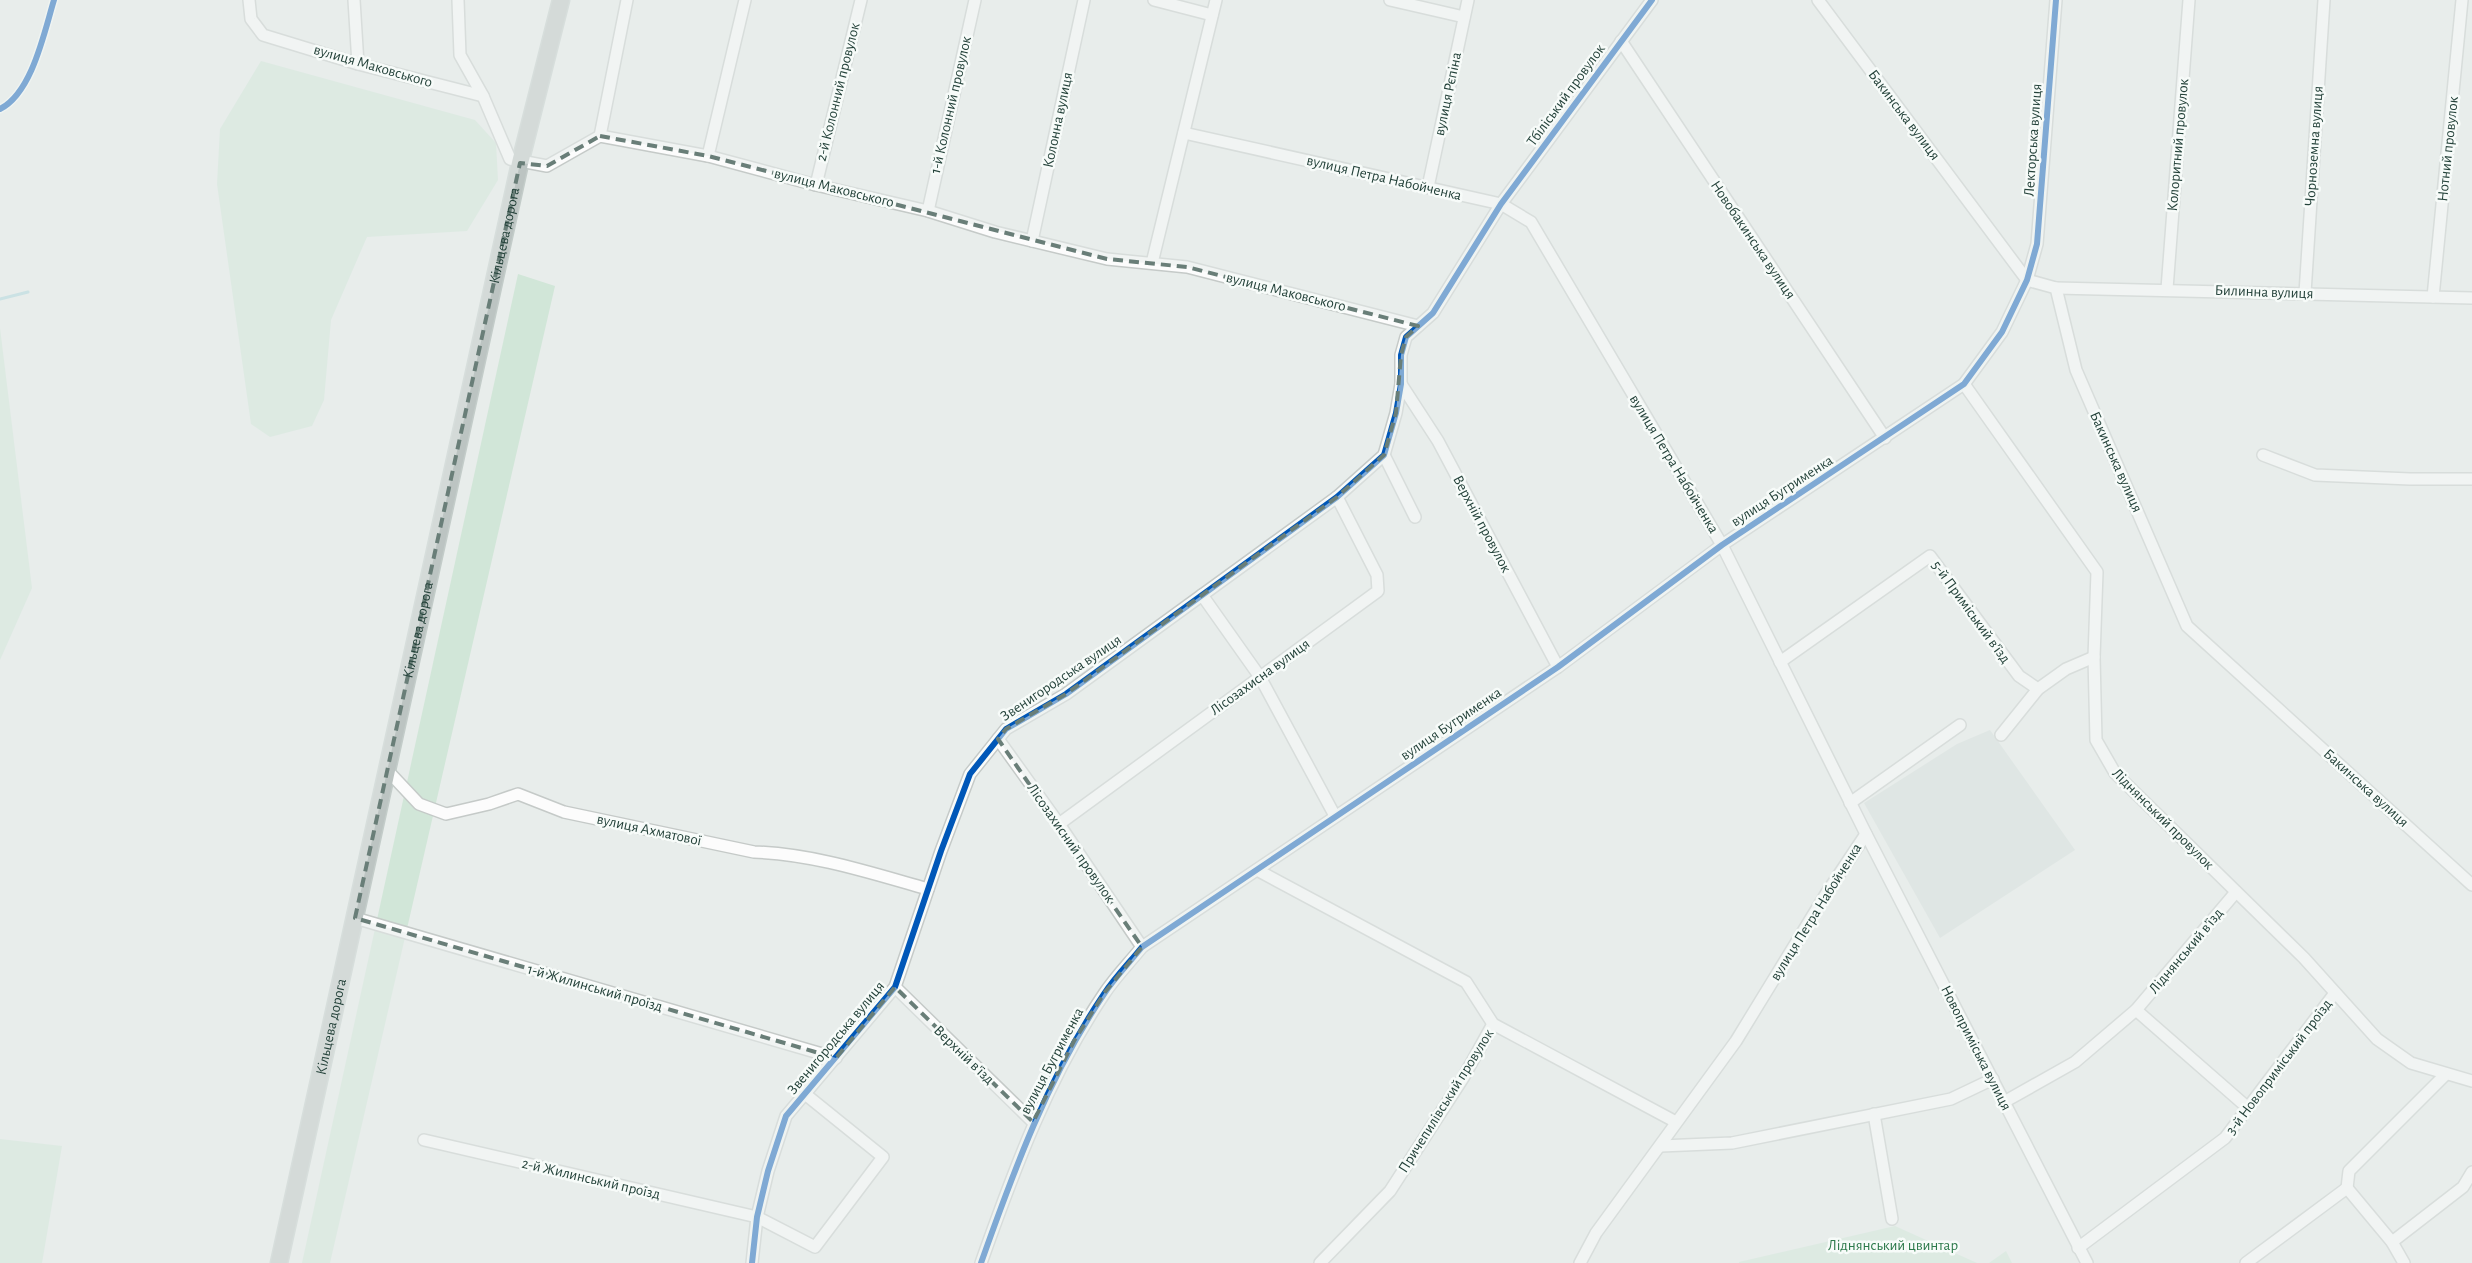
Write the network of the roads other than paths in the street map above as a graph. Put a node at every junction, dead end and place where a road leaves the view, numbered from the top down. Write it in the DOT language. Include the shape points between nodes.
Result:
graph roads {
  1 [pos="248,0"];
  2 [pos="354,0"];
  3 [pos="458,0"];
  4 [pos="561,0"];
  5 [pos="628,0"];
  6 [pos="745,0"];
  7 [pos="861,0"];
  8 [pos="974,0"];
  9 [pos="1084,0"];
  10 [pos="1154,0"];
  11 [pos="1216,0"];
  12 [pos="1390,0"];
  13 [pos="1468,0"];
  14 [pos="1652,0"];
  15 [pos="1818,0"];
  16 [pos="2056,0"];
  17 [pos="2190,0"];
  18 [pos="2324,0"];
  19 [pos="2462,0"];
  20 [pos="1212,15"];
  21 [pos="1464,17"];
  22 [pos="1621,41"];
  23 [pos="358,64"];
  24 [pos="483,96"];
  25 [pos="1184,134"];
  26 [pos="600,136"];
  27 [pos="708,156"];
  28 [pos="520,163"];
  29 [pos="816,185"];
  30 [pos="1428,187"];
  31 [pos="1501,204"];
  32 [pos="928,211"];
  33 [pos="1032,241"];
  34 [pos="1152,263"];
  35 [pos="2027,280"];
  36 [pos="2056,288"];
  37 [pos="2167,289"];
  38 [pos="2305,293"];
  39 [pos="2433,297"];
  40 [pos="2472,298"];
  41 [pos="1418,326"];
  42 [pos="1401,384"];
  43 [pos="1964,384"];
  44 [pos="1884,438"];
  45 [pos="1384,455"];
  46 [pos="2263,455"];
  47 [pos="2472,479"];
  48 [pos="1337,497"];
  49 [pos="1415,517"];
  50 [pos="1722,545"];
  51 [pos="1202,596"];
  52 [pos="2094,657"];
  53 [pos="1780,662"];
  54 [pos="1558,667"];
  55 [pos="1260,677"];
  56 [pos="2038,690"];
  57 [pos="1960,725"];
  58 [pos="2001,735"];
  59 [pos="998,739"];
  60 [pos="387,770"];
  61 [pos="1850,803"];
  62 [pos="1335,816"];
  63 [pos="1059,824"];
  64 [pos="1866,834"];
  65 [pos="1257,870"];
  66 [pos="2472,885"];
  67 [pos="928,889"];
  68 [pos="2236,892"];
  69 [pos="354,918"];
  70 [pos="1142,947"];
  71 [pos="895,987"];
  72 [pos="2335,992"];
  73 [pos="2136,1010"];
  74 [pos="1494,1024"];
  75 [pos="836,1058"];
  76 [pos="2446,1074"];
  77 [pos="1993,1079"];
  78 [pos="2472,1081"];
  79 [pos="805,1094"];
  80 [pos="2004,1102"];
  81 [pos="2248,1108"];
  82 [pos="1874,1114"];
  83 [pos="1033,1122"];
  84 [pos="1676,1122"];
  85 [pos="424,1140"];
  86 [pos="1661,1146"];
  87 [pos="2472,1172"];
  88 [pos="2347,1188"];
  89 [pos="757,1217"];
  90 [pos="1892,1220"];
  91 [pos="2392,1242"];
  92 [pos="2078,1248"];
  93 [pos="279,1263"];
  94 [pos="752,1263"];
  95 [pos="981,1263"];
  96 [pos="1320,1263"];
  97 [pos="1580,1263"];
  98 [pos="2087,1263"];
  99 [pos="2246,1263"];
  100 [pos="2404,1263"];
  1 -- 23 [label="street, вулиця Маковського" via="251,19 263,34"];
  2 -- 23 [label="street"];
  3 -- 24 [label="street" via="460,55"];
  4 -- 28 [label="highway, Кільцева дорога"];
  5 -- 26 [label="street"];
  6 -- 27 [label="street"];
  7 -- 29 [label="street, 2-й Колонний провулок"];
  8 -- 32 [label="street, 1-й Колонний провулок"];
  9 -- 33 [label="street, Колонна вулиця"];
  10 -- 20 [label="street"];
  11 -- 20 [label="street"];
  12 -- 21 [label="street"];
  13 -- 21 [label="street, вулиця Рєпіна"];
  14 -- 22 [label="street, Тбіліський провулок"];
  15 -- 35 [label="street, Бакинська вулиця"];
  16 -- 35 [label="street, Лекторська вулиця" via="2038,244"];
  17 -- 37 [label="street, Колоритний провулок"];
  18 -- 38 [label="street, Чорноземна вулиця"];
  19 -- 39 [label="street, Нотний провулок"];
  20 -- 25 [label="street"];
  21 -- 30 [label="street, вулиця Рєпіна"];
  22 -- 31 [label="street, Тбіліський провулок"];
  22 -- 44 [label="street, Новобакинська вулиця"];
  23 -- 24 [label="street, вулиця Маковського"];
  24 -- 28 [label="street" via="510,159"];
  25 -- 30 [label="street, вулиця Петра Набойченка"];
  25 -- 34 [label="street"];
  26 -- 27 [label="street, вулиця Маковського"];
  26 -- 28 [label="street" via="547,166"];
  27 -- 29 [label="street, вулиця Маковського"];
  28 -- 60 [label="highway, Кільцева дорога"];
  29 -- 32 [label="street, вулиця Маковського"];
  30 -- 31 [label="street, вулиця Петра Набойченка"];
  31 -- 41 [label="street" via="1433,313"];
  31 -- 50 [label="street, вулиця Петра Набойченка" via="1531,222"];
  32 -- 33 [label="street, вулиця Маковського"];
  33 -- 34 [label="street, вулиця Маковського" via="1107,259"];
  34 -- 41 [label="street, вулиця Маковського" via="1187,267"];
  35 -- 36 [label="street"];
  35 -- 43 [label="street, вулиця Бугрименка" via="2002,332"];
  36 -- 37 [label="street, Билинна вулиця"];
  36 -- 66 [label="street, Бакинська вулиця" via="2076,370 2187,626"];
  37 -- 38 [label="street, Билинна вулиця"];
  38 -- 39 [label="street, Билинна вулиця"];
  39 -- 40 [label="street, Билинна вулиця"];
  41 -- 42 [label="street" via="1406,337 1401,355"];
  42 -- 45 [label="street"];
  42 -- 54 [label="street, Верхній провулок" via="1438,441"];
  43 -- 44 [label="street, вулиця Бугрименка"];
  43 -- 52 [label="street, Ліднянський провулок" via="2097,572"];
  44 -- 50 [label="street, вулиця Бугрименка"];
  45 -- 48 [label="street, Звенигородська вулиця"];
  45 -- 49 [label="street"];
  46 -- 47 [label="street" via="2315,475"];
  48 -- 51 [label="street, Звенигородська вулиця"];
  48 -- 55 [label="street, Лісозахисна вулиця" via="1377,575 1378,592"];
  50 -- 53 [label="street, вулиця Петра Набойченка"];
  50 -- 54 [label="street, вулиця Бугрименка"];
  51 -- 55 [label="street"];
  51 -- 59 [label="street, Звенигородська вулиця" via="1066,694 1006,729"];
  52 -- 56 [label="street" via="2066,669"];
  52 -- 68 [label="street, Ліднянський провулок" via="2096,740 2115,773"];
  53 -- 56 [label="street, 5-й Приміський в’їзд" via="1930,556 2019,676"];
  53 -- 61 [label="street, вулиця Петра Набойченка"];
  54 -- 62 [label="street, вулиця Бугрименка"];
  55 -- 62 [label="street"];
  55 -- 63 [label="street, Лісозахисна вулиця"];
  56 -- 58 [label="street"];
  57 -- 61 [label="street"];
  59 -- 63 [label="street, Лісозахисний провулок"];
  59 -- 67 [label="street, Звенигородська вулиця" via="970,774"];
  60 -- 67 [label="street, вулиця Ахматової" via="419,804 446,814 518,794 564,812 754,852 785,853 842,864"];
  60 -- 69 [label="highway, Кільцева дорога"];
  61 -- 64 [label="street, вулиця Петра Набойченка"];
  62 -- 65 [label="street, вулиця Бугрименка"];
  63 -- 70 [label="street, Лісозахисний провулок"];
  64 -- 77 [label="street, Новоприміська вулиця"];
  64 -- 84 [label="street, вулиця Петра Набойченка" via="1736,1041"];
  65 -- 70 [label="street, вулиця Бугрименка"];
  65 -- 74 [label="street" via="1466,982"];
  67 -- 71 [label="street, Звенигородська вулиця"];
  68 -- 72 [label="street, Ліднянський провулок"];
  68 -- 73 [label="street, Ліднянський в’їзд"];
  69 -- 75 [label="street, 1-й Жилинський проїзд"];
  69 -- 93 [label="highway, Кільцева дорога"];
  70 -- 83 [label="street, вулиця Бугрименка" via="1105,992 1074,1041"];
  71 -- 75 [label="street, Звенигородська вулиця"];
  71 -- 83 [label="street, Верхній в'їзд"];
  72 -- 76 [label="street, Ліднянський провулок" via="2377,1039 2411,1064"];
  72 -- 81 [label="street, 3-й Новоприміський проїзд"];
  73 -- 80 [label="street, Ліднянський в’їзд" via="2075,1062"];
  73 -- 81 [label="street"];
  74 -- 84 [label="street, Причепилівський провулок"];
  74 -- 96 [label="street, Причепилівський провулок" via="1390,1192"];
  75 -- 79 [label="street, Звенигородська вулиця"];
  76 -- 78 [label="street, Ліднянський провулок"];
  76 -- 88 [label="street" via="2349,1171"];
  77 -- 80 [label="street, Новоприміська вулиця"];
  77 -- 82 [label="street" via="1951,1099"];
  79 -- 89 [label="street, Звенигородська вулиця" via="786,1116"];
  79 -- 89 [label="street, 2-й Жилинський проїзд" via="883,1156 815,1247"];
  80 -- 92 [label="street, Новоприміська вулиця"];
  81 -- 92 [label="street, 3-й Новоприміський проїзд" via="2226,1138"];
  82 -- 86 [label="street" via="1732,1143"];
  82 -- 90 [label="street"];
  83 -- 95 [label="street, вулиця Бугрименка"];
  84 -- 86 [label="street, вулиця Петра Набойченка"];
  85 -- 89 [label="street, 2-й Жилинський проїзд"];
  86 -- 97 [label="street, вулиця Петра Набойченка" via="1596,1233"];
  87 -- 91 [label="street" via="2464,1187"];
  88 -- 91 [label="street"];
  88 -- 99 [label="street"];
  89 -- 94 [label="street, Звенигородська вулиця"];
  91 -- 100 [label="street"];
  92 -- 98 [label="street, Новоприміська вулиця"];
}
